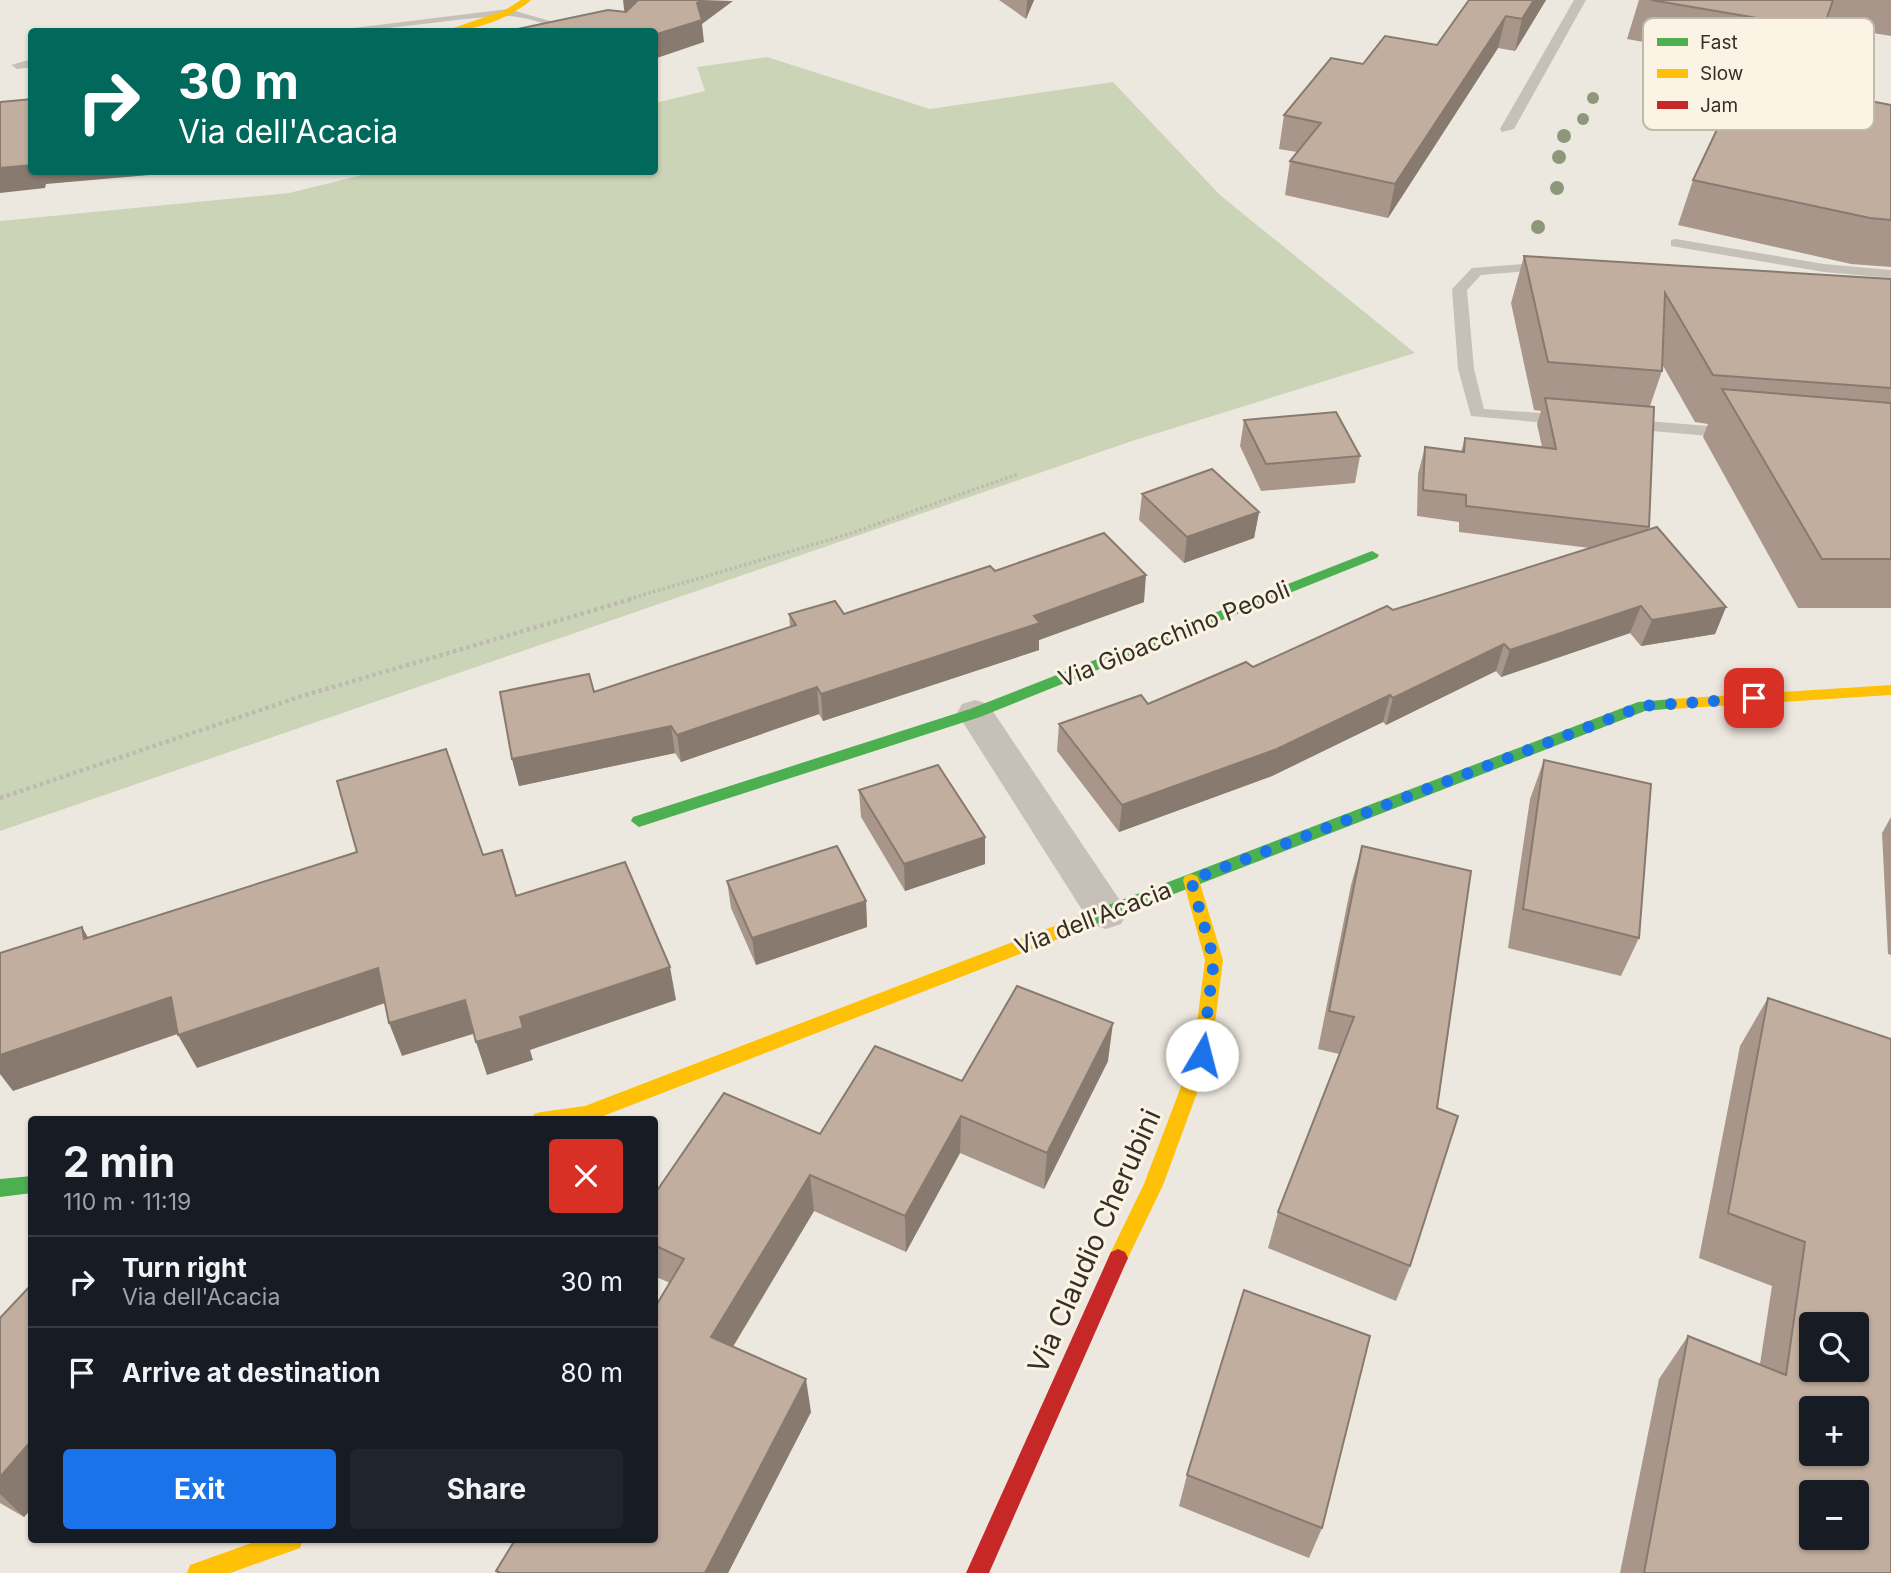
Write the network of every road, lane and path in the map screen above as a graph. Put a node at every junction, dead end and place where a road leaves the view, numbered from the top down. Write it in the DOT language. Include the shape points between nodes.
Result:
graph roads {
  1 [pos="527,0"];
  2 [pos="1580,0"];
  3 [pos="508,12"];
  4 [pos="363,28"];
  5 [pos="458,28"];
  6 [pos="568,28"];
  7 [pos="28,64"];
  8 [pos="17,65"];
  9 [pos="1507,129"];
  10 [pos="1676,243"];
  11 [pos="1567,268"];
  12 [pos="1891,274"];
  13 [pos="1581,421"];
  14 [pos="1607,423"];
  15 [pos="1743,434"];
  16 [pos="1018,474"];
  17 [pos="1372,555"];
  18 [pos="1891,690"];
  19 [pos="975,713"];
  20 [pos="0,798"];
  21 [pos="639,821"];
  22 [pos="1191,880"];
  23 [pos="1106,913"];
  24 [pos="590,1116"];
  25 [pos="28,1184"];
  26 [pos="0,1188"];
  27 [pos="283,1543"];
  28 [pos="198,1573"];
  29 [pos="977,1573"];
  1 -- 3 [label="street"];
  2 -- 9 [label="lane"];
  3 -- 4 [label="lane"];
  3 -- 5 [label="street"];
  3 -- 6 [label="lane"];
  7 -- 8 [label="lane"];
  10 -- 12 [label="lane"];
  11 -- 13 [label="lane" via="1540,265 1477,271 1459,289 1466,369 1477,413"];
  14 -- 15 [label="lane"];
  16 -- 20 [label="path" via="849,534 299,697"];
  17 -- 19 [label="street, Via Gioacchino Peooli"];
  18 -- 22 [label="street, Via dell'Acacia" via="1643,706"];
  19 -- 21 [label="street, Via Gioacchino Peooli"];
  19 -- 23 [label="street"];
  22 -- 23 [label="street, Via dell'Acacia"];
  22 -- 29 [label="street, Via Claudio Cherubini" via="1214,960 1202,1055 1153,1185 1083,1330"];
  23 -- 24 [label="street, Via dell'Acacia"];
  25 -- 26 [label="street"];
  27 -- 28 [label="street"];
}
